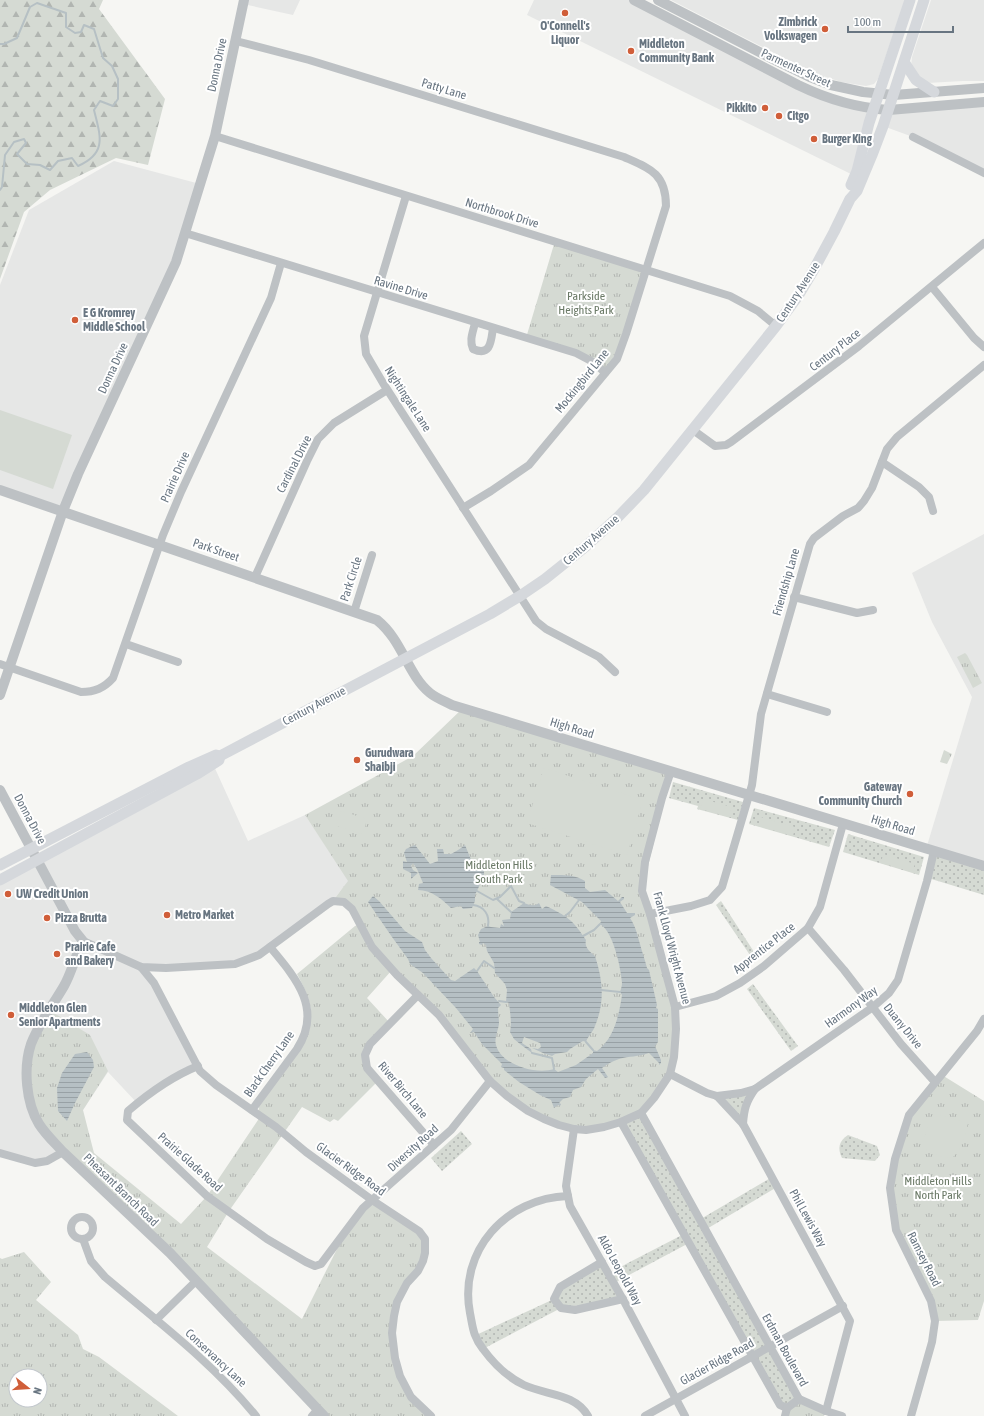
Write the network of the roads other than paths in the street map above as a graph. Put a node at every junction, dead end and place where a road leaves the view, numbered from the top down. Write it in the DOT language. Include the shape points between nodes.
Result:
graph roads {
  1 [pos="244,0"];
  2 [pos="634,0"];
  3 [pos="658,0"];
  4 [pos="910,0"];
  5 [pos="924,0"];
  6 [pos="236,41"];
  7 [pos="904,62"];
  8 [pos="984,88"];
  9 [pos="934,92"];
  10 [pos="879,94"];
  11 [pos="894,95"];
  12 [pos="984,102"];
  13 [pos="874,109"];
  14 [pos="889,110"];
  15 [pos="215,136"];
  16 [pos="913,137"];
  17 [pos="644,166"];
  18 [pos="984,173"];
  19 [pos="406,196"];
  20 [pos="850,199"];
  21 [pos="185,233"];
  22 [pos="984,244"];
  23 [pos="281,263"];
  24 [pos="646,269"];
  25 [pos="932,287"];
  26 [pos="376,293"];
  27 [pos="475,323"];
  28 [pos="776,326"];
  29 [pos="493,328"];
  30 [pos="984,347"];
  31 [pos="984,365"];
  32 [pos="605,373"];
  33 [pos="387,390"];
  34 [pos="693,430"];
  35 [pos="882,462"];
  36 [pos="0,490"];
  37 [pos="463,508"];
  38 [pos="63,511"];
  39 [pos="934,511"];
  40 [pos="160,545"];
  41 [pos="372,555"];
  42 [pos="255,577"];
  43 [pos="520,596"];
  44 [pos="794,597"];
  45 [pos="873,610"];
  46 [pos="354,612"];
  47 [pos="126,644"];
  48 [pos="406,658"];
  49 [pos="178,662"];
  50 [pos="5,666"];
  51 [pos="615,672"];
  52 [pos="767,694"];
  53 [pos="0,695"];
  54 [pos="827,712"];
  55 [pos="220,756"];
  56 [pos="670,771"];
  57 [pos="0,790"];
  58 [pos="749,795"];
  59 [pos="843,824"];
  60 [pos="31,849"];
  61 [pos="934,851"];
  62 [pos="37,861"];
  63 [pos="0,865"];
  64 [pos="984,866"];
  65 [pos="0,880"];
  66 [pos="650,914"];
  67 [pos="808,928"];
  68 [pos="83,941"];
  69 [pos="270,947"];
  70 [pos="141,967"];
  71 [pos="418,994"];
  72 [pos="675,1007"];
  73 [pos="872,1007"];
  74 [pos="984,1019"];
  75 [pos="198,1066"];
  76 [pos="670,1074"];
  77 [pos="490,1081"];
  78 [pos="935,1082"];
  79 [pos="755,1089"];
  80 [pos="717,1096"];
  81 [pos="252,1110"];
  82 [pos="641,1113"];
  83 [pos="621,1122"];
  84 [pos="743,1124"];
  85 [pos="574,1129"];
  86 [pos="434,1145"];
  87 [pos="63,1152"];
  88 [pos="0,1153"];
  89 [pos="568,1196"];
  90 [pos="372,1200"];
  91 [pos="83,1239"];
  92 [pos="602,1262"];
  93 [pos="318,1265"];
  94 [pos="196,1281"];
  95 [pos="622,1299"];
  96 [pos="843,1306"];
  97 [pos="156,1320"];
  98 [pos="769,1346"];
  99 [pos="753,1356"];
  100 [pos="676,1398"];
  101 [pos="799,1399"];
  102 [pos="826,1411"];
  103 [pos="786,1412"];
  104 [pos="318,1414"];
  105 [pos="256,1416"];
  106 [pos="431,1416"];
  107 [pos="588,1416"];
  108 [pos="645,1416"];
  109 [pos="685,1416"];
  110 [pos="842,1416"];
  111 [pos="911,1416"];
  1 -- 6 [label="street, Donna Drive"];
  2 -- 13 [label="street, Parmenter Street" via="815,93"];
  3 -- 10 [label="street, Parmenter Street" via="810,77 831,85"];
  4 -- 10 [label="main road, Century Avenue"];
  5 -- 7 [label="main road, Century Avenue"];
  6 -- 15 [label="street, Donna Drive"];
  6 -- 17 [label="street, Patty Lane" via="309,60 624,157"];
  7 -- 9 [label="main road" via="916,80"];
  7 -- 11 [label="main road, Century Avenue"];
  8 -- 9 [label="street, Parmenter Street"];
  9 -- 11 [label="street, Parmenter Street"];
  10 -- 11 [label="street, Parmenter Street"];
  10 -- 13 [label="main road, Century Avenue"];
  11 -- 14 [label="main road, Century Avenue"];
  12 -- 14 [label="street, Parmenter Street"];
  13 -- 14 [label="street, Parmenter Street"];
  13 -- 20 [label="main road, Century Avenue" via="850,188"];
  14 -- 20 [label="main road, Century Avenue" via="857,191"];
  15 -- 19 [label="street, Northbrook Drive"];
  15 -- 21 [label="street, Donna Drive"];
  16 -- 18 [label="street"];
  17 -- 24 [label="street, Mockingbird Lane" via="658,176 664,187 666,201"];
  19 -- 24 [label="street, Northbrook Drive"];
  19 -- 26 [label="street, Nightingale Lane"];
  20 -- 28 [label="main road, Century Avenue" via="813,271"];
  21 -- 23 [label="street, Ravine Drive"];
  21 -- 38 [label="street, Donna Drive" via="176,262"];
  22 -- 25 [label="street, Century Place"];
  23 -- 26 [label="street, Ravine Drive"];
  23 -- 40 [label="street, Prairie Drive" via="271,298 181,492"];
  24 -- 28 [label="street, Northbrook Drive" via="730,296 758,311"];
  24 -- 32 [label="street, Mockingbird Lane" via="619,356"];
  25 -- 30 [label="street"];
  25 -- 34 [label="street, Century Place" via="860,346 726,445 715,446"];
  26 -- 27 [label="street, Ravine Drive"];
  26 -- 33 [label="street, Nightingale Lane" via="364,336 365,346 366,354"];
  27 -- 29 [label="street, Ravine Drive"];
  27 -- 29 [label="street" via="470,339 473,349 477,351 488,349"];
  28 -- 34 [label="main road, Century Avenue"];
  29 -- 32 [label="street, Ravine Drive" via="576,354 595,363"];
  31 -- 35 [label="street, Friendship Lane" via="897,437 887,449"];
  32 -- 37 [label="street, Mockingbird Lane" via="529,465"];
  33 -- 37 [label="street, Nightingale Lane"];
  33 -- 42 [label="street, Cardinal Drive" via="334,423 318,439"];
  34 -- 43 [label="main road, Century Avenue" via="644,490 606,529 567,562"];
  35 -- 39 [label="street" via="919,487 929,497"];
  35 -- 44 [label="street, Friendship Lane" via="872,488 858,508 814,538 810,544"];
  36 -- 38 [label="street, Park Street"];
  37 -- 43 [label="street, Nightingale Lane"];
  38 -- 40 [label="street, Park Street"];
  38 -- 50 [label="street, Donna Drive"];
  40 -- 42 [label="street, Park Street"];
  40 -- 47 [label="street, Prairie Drive"];
  41 -- 46 [label="street, Park Circle"];
  42 -- 46 [label="street, Park Street"];
  43 -- 48 [label="main road, Century Avenue"];
  43 -- 51 [label="street, Nightingale Lane" via="536,621 599,657"];
  44 -- 45 [label="street" via="857,613"];
  44 -- 52 [label="street, Friendship Lane"];
  46 -- 48 [label="street, Park Street" via="377,620 387,628"];
  47 -- 49 [label="street"];
  47 -- 50 [label="street, Prairie Drive" via="113,678 95,691 76,690"];
  48 -- 55 [label="main road, Century Avenue"];
  48 -- 56 [label="street, High Road" via="423,686 436,697 452,704"];
  50 -- 53 [label="street, Donna Drive"];
  52 -- 54 [label="street"];
  52 -- 58 [label="street, Friendship Lane" via="761,714"];
  55 -- 60 [label="main road, Century Avenue" via="216,755 189,767"];
  55 -- 62 [label="main road, Century Avenue" via="197,774"];
  56 -- 58 [label="street, High Road"];
  56 -- 66 [label="street, Frank Lloyd Wright Avenue" via="645,862 642,892"];
  57 -- 60 [label="street, Donna Drive"];
  58 -- 59 [label="street, High Road"];
  58 -- 66 [label="street" via="722,887 716,895 710,900 691,906"];
  59 -- 61 [label="street, High Road"];
  59 -- 67 [label="street, Apprentice Place" via="820,907"];
  60 -- 62 [label="street, Donna Drive"];
  60 -- 63 [label="main road, Century Avenue"];
  61 -- 64 [label="street, High Road"];
  61 -- 73 [label="street, Harmony Way" via="898,980 889,993"];
  62 -- 65 [label="main road, Century Avenue"];
  62 -- 68 [label="street"];
  66 -- 72 [label="street, Frank Lloyd Wright Avenue"];
  67 -- 72 [label="street, Apprentice Place" via="740,983 716,996"];
  67 -- 73 [label="street, Duany Drive"];
  68 -- 70 [label="street, Frank Lloyd Wright Avenue"];
  68 -- 87 [label="street, Pheasant Branch Road" via="66,982 31,1044 27,1061 26,1077 38,1123"];
  69 -- 70 [label="street, Frank Lloyd Wright Avenue" via="259,955 235,964"];
  69 -- 71 [label="street, Frank Lloyd Wright Avenue" via="328,904 333,901 344,902 352,908 372,947"];
  69 -- 81 [label="street, Black Cherry Lane" via="304,994 308,1015 307,1030 297,1049"];
  70 -- 75 [label="street, Glacier Ridge Road" via="154,983"];
  71 -- 77 [label="street, Frank Lloyd Wright Avenue" via="439,1015"];
  71 -- 86 [label="street, River Birch Lane" via="370,1044 365,1055 368,1068"];
  72 -- 76 [label="street, Frank Lloyd Wright Avenue" via="674,1057"];
  73 -- 78 [label="street, Duany Drive"];
  73 -- 79 [label="street, Harmony Way"];
  74 -- 78 [label="street, Ramsey Road"];
  75 -- 81 [label="street, Glacier Ridge Road" via="216,1085"];
  75 -- 93 [label="street, Prairie Glade Road" via="161,1086 128,1110 127,1120 207,1196 267,1239 306,1262"];
  76 -- 80 [label="street, Phil Lewis Way"];
  76 -- 82 [label="street, Frank Lloyd Wright Avenue"];
  77 -- 85 [label="street, Frank Lloyd Wright Avenue" via="528,1111"];
  77 -- 86 [label="street, Diversity Road" via="451,1130"];
  78 -- 111 [label="street, Ramsey Road" via="909,1115 895,1159 890,1188 896,1230 931,1301 935,1321 932,1342"];
  79 -- 80 [label="street, Harmony Way"];
  79 -- 84 [label="street" via="743,1112"];
  80 -- 84 [label="street, Phil Lewis Way"];
  81 -- 90 [label="street, Glacier Ridge Road"];
  82 -- 83 [label="street, Frank Lloyd Wright Avenue"];
  82 -- 98 [label="street, Erdman Boulevard"];
  83 -- 85 [label="street, Frank Lloyd Wright Avenue" via="586,1130"];
  83 -- 99 [label="street, Erdman Boulevard"];
  84 -- 96 [label="street, Phil Lewis Way"];
  85 -- 89 [label="street, Aldo Leopold Way" via="566,1186"];
  86 -- 90 [label="street, Diversity Road"];
  87 -- 88 [label="street" via="35,1163"];
  87 -- 94 [label="street, Pheasant Branch Road"];
  89 -- 92 [label="street, Aldo Leopold Way" via="570,1206"];
  89 -- 107 [label="street" via="544,1199 522,1207 500,1222 486,1239 471,1266 467,1298 474,1336 495,1364 524,1385 568,1398"];
  90 -- 93 [label="street, Diversity Road"];
  90 -- 106 [label="street, Glacier Ridge Road" via="420,1231 425,1239 423,1261 418,1271 406,1283 397,1302 392,1333 394,1358 400,1376 411,1398"];
  91 -- 97 [label="street, Conservancy Lane" via="91,1261 105,1278"];
  92 -- 95 [label="street, Aldo Leopold Way"];
  92 -- 95 [label="street" via="560,1287 554,1299 561,1308 575,1310"];
  94 -- 97 [label="street"];
  94 -- 104 [label="street, Pheasant Branch Road"];
  95 -- 100 [label="street, Aldo Leopold Way"];
  96 -- 98 [label="street, Glacier Ridge Road"];
  96 -- 102 [label="street, Phil Lewis Way" via="850,1321"];
  97 -- 105 [label="street, Conservancy Lane" via="211,1367"];
  98 -- 99 [label="street, Glacier Ridge Road"];
  98 -- 101 [label="street, Erdman Boulevard"];
  99 -- 100 [label="street, Glacier Ridge Road"];
  99 -- 103 [label="street, Erdman Boulevard"];
  100 -- 108 [label="street, Glacier Ridge Road"];
  100 -- 109 [label="street, Aldo Leopold Way"];
  101 -- 102 [label="street"];
  101 -- 103 [label="street, Erdman Boulevard"];
  102 -- 110 [label="street"];
}
